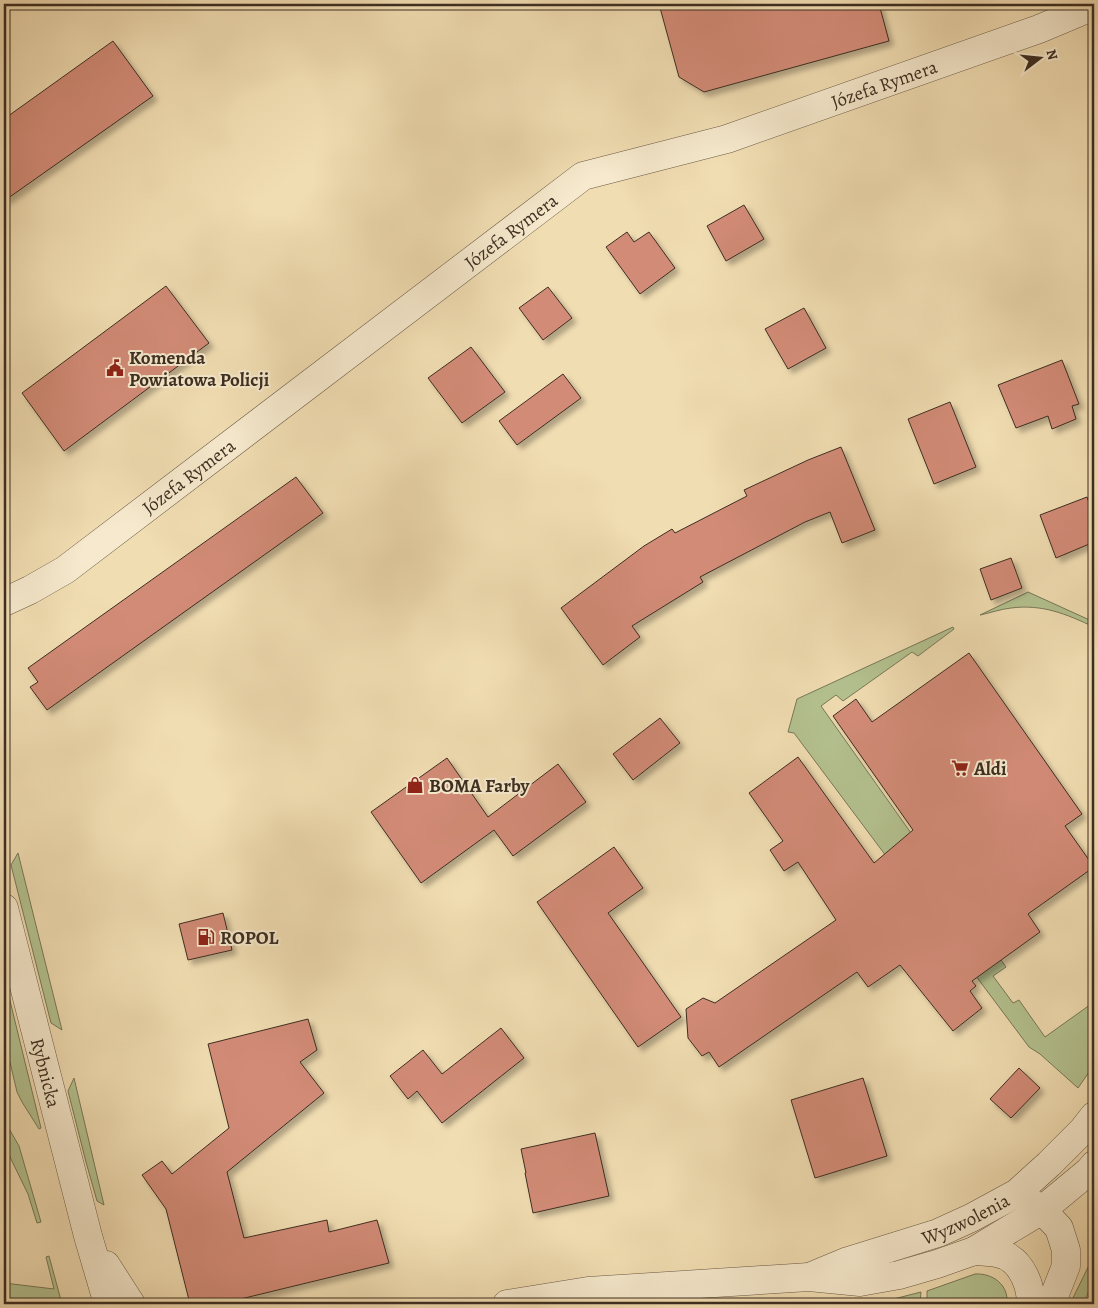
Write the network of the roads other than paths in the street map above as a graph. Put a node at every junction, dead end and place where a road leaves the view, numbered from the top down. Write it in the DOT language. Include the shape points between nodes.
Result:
graph roads {
  1 [pos="1094,6"];
  2 [pos="4,602"];
  3 [pos="4,908"];
  4 [pos="1094,1116"];
  5 [pos="1094,1165"];
  6 [pos="1017,1193"];
  7 [pos="1042,1210"];
  8 [pos="88,1236"];
  9 [pos="974,1252"];
  10 [pos="809,1277"];
  11 [pos="108,1304"];
  12 [pos="131,1304"];
  13 [pos="507,1304"];
  14 [pos="1031,1304"];
  15 [pos="1051,1304"];
  1 -- 2 [label="street, Józefa Rymera" via="1039,29 727,139 583,176 65,570"];
  3 -- 8 [label="street, Rybnicka"];
  4 -- 6 [label="street, Wyzwolenia"];
  5 -- 7 [label="street, Wyzwolenia"];
  6 -- 7 [label="street"];
  6 -- 10 [label="street, Wyzwolenia" via="938,1232"];
  7 -- 9 [label="street, Wyzwolenia"];
  7 -- 15 [label="street" via="1059,1228 1066,1250 1066,1266"];
  8 -- 11 [label="street, Rybnicka"];
  8 -- 12 [label="street, Rybnicka"];
  9 -- 10 [label="street, Wyzwolenia" via="899,1275 860,1282"];
  9 -- 14 [label="street" via="1006,1256 1017,1264 1025,1276"];
  10 -- 13 [label="street, Wyzwolenia" via="588,1291"];
}
